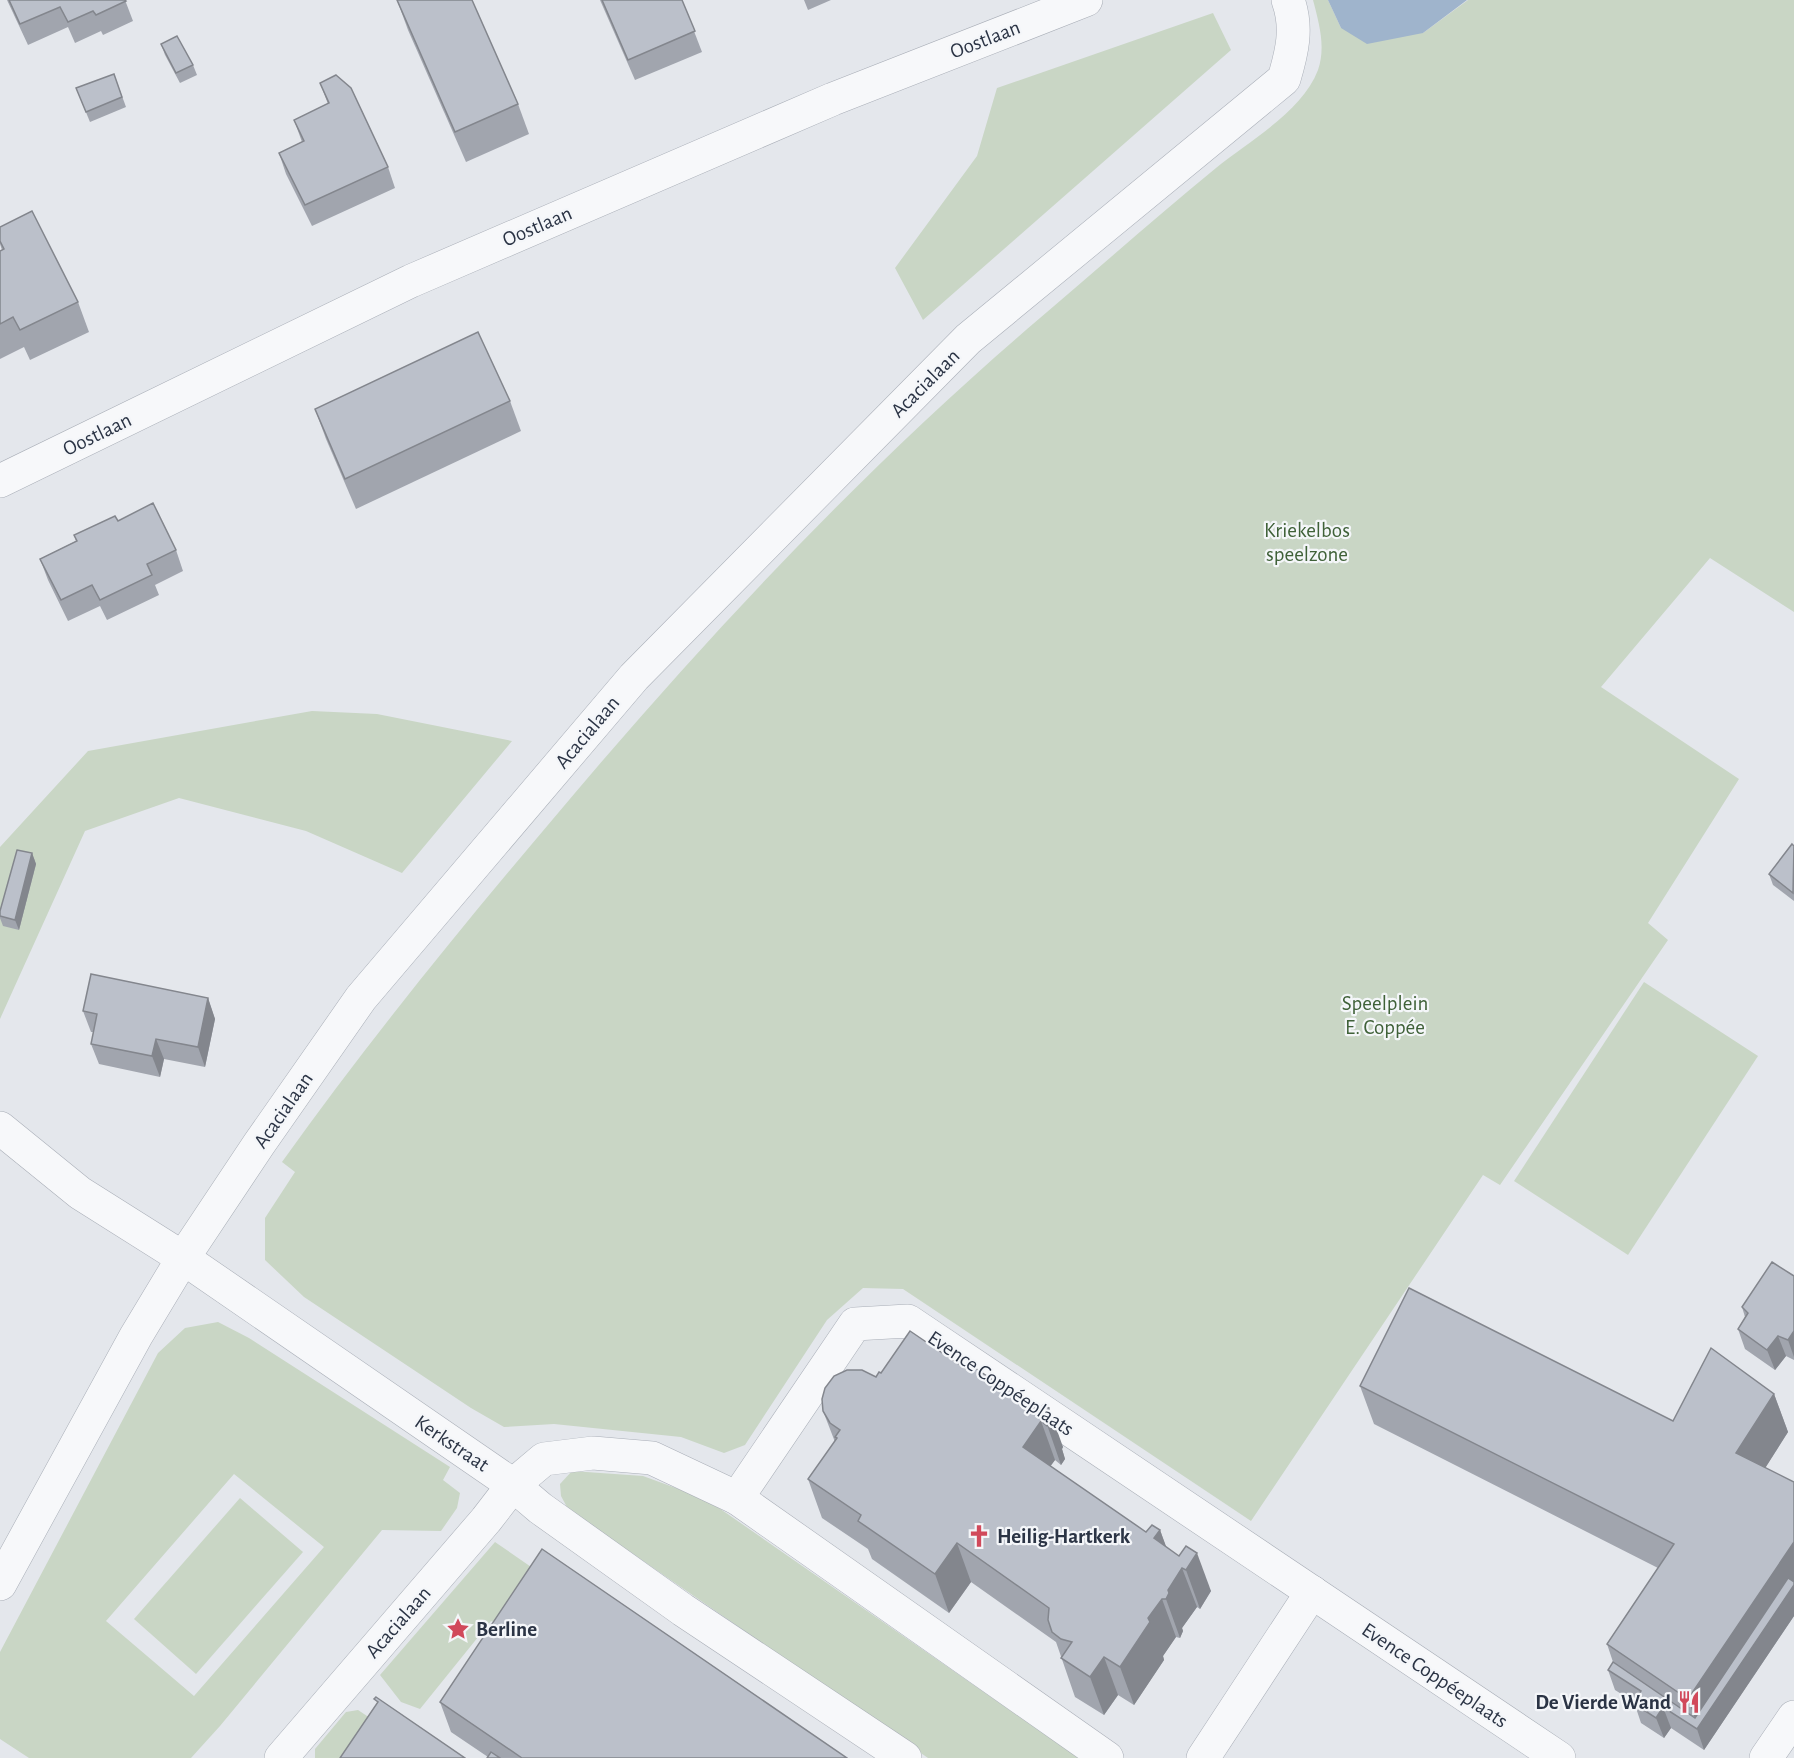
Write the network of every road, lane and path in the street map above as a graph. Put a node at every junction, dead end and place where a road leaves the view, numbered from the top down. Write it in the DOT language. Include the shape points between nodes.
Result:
graph roads {
  1 [pos="1086,0"];
  2 [pos="1288,0"];
  3 [pos="0,481"];
  4 [pos="0,1128"];
  5 [pos="183,1258"];
  6 [pos="513,1485"];
  7 [pos="737,1498"];
  8 [pos="0,1584"];
  9 [pos="1312,1592"];
  10 [pos="1794,1717"];
  11 [pos="280,1758"];
  12 [pos="905,1758"];
  13 [pos="1107,1758"];
  14 [pos="1203,1758"];
  15 [pos="1559,1758"];
  16 [pos="1766,1758"];
  1 -- 3 [label="street, Oostlaan" via="833,99 411,281"];
  2 -- 5 [label="street, Acacialaan" via="1294,45 1284,79 968,339 634,677 362,998"];
  4 -- 5 [label="street, Kerkstraat" via="80,1193"];
  5 -- 6 [label="street, Kerkstraat"];
  5 -- 8 [label="street, Acacialaan"];
  6 -- 7 [label="street" via="544,1459 593,1453 652,1458"];
  6 -- 11 [label="street, Acacialaan"];
  6 -- 12 [label="street, Kerkstraat" via="540,1509 683,1610"];
  7 -- 9 [label="street, Evence Coppéeplaats" via="855,1324 908,1320"];
  7 -- 13 [label="street"];
  9 -- 14 [label="street"];
  9 -- 15 [label="street, Evence Coppéeplaats"];
  10 -- 16 [label="street"];
}
